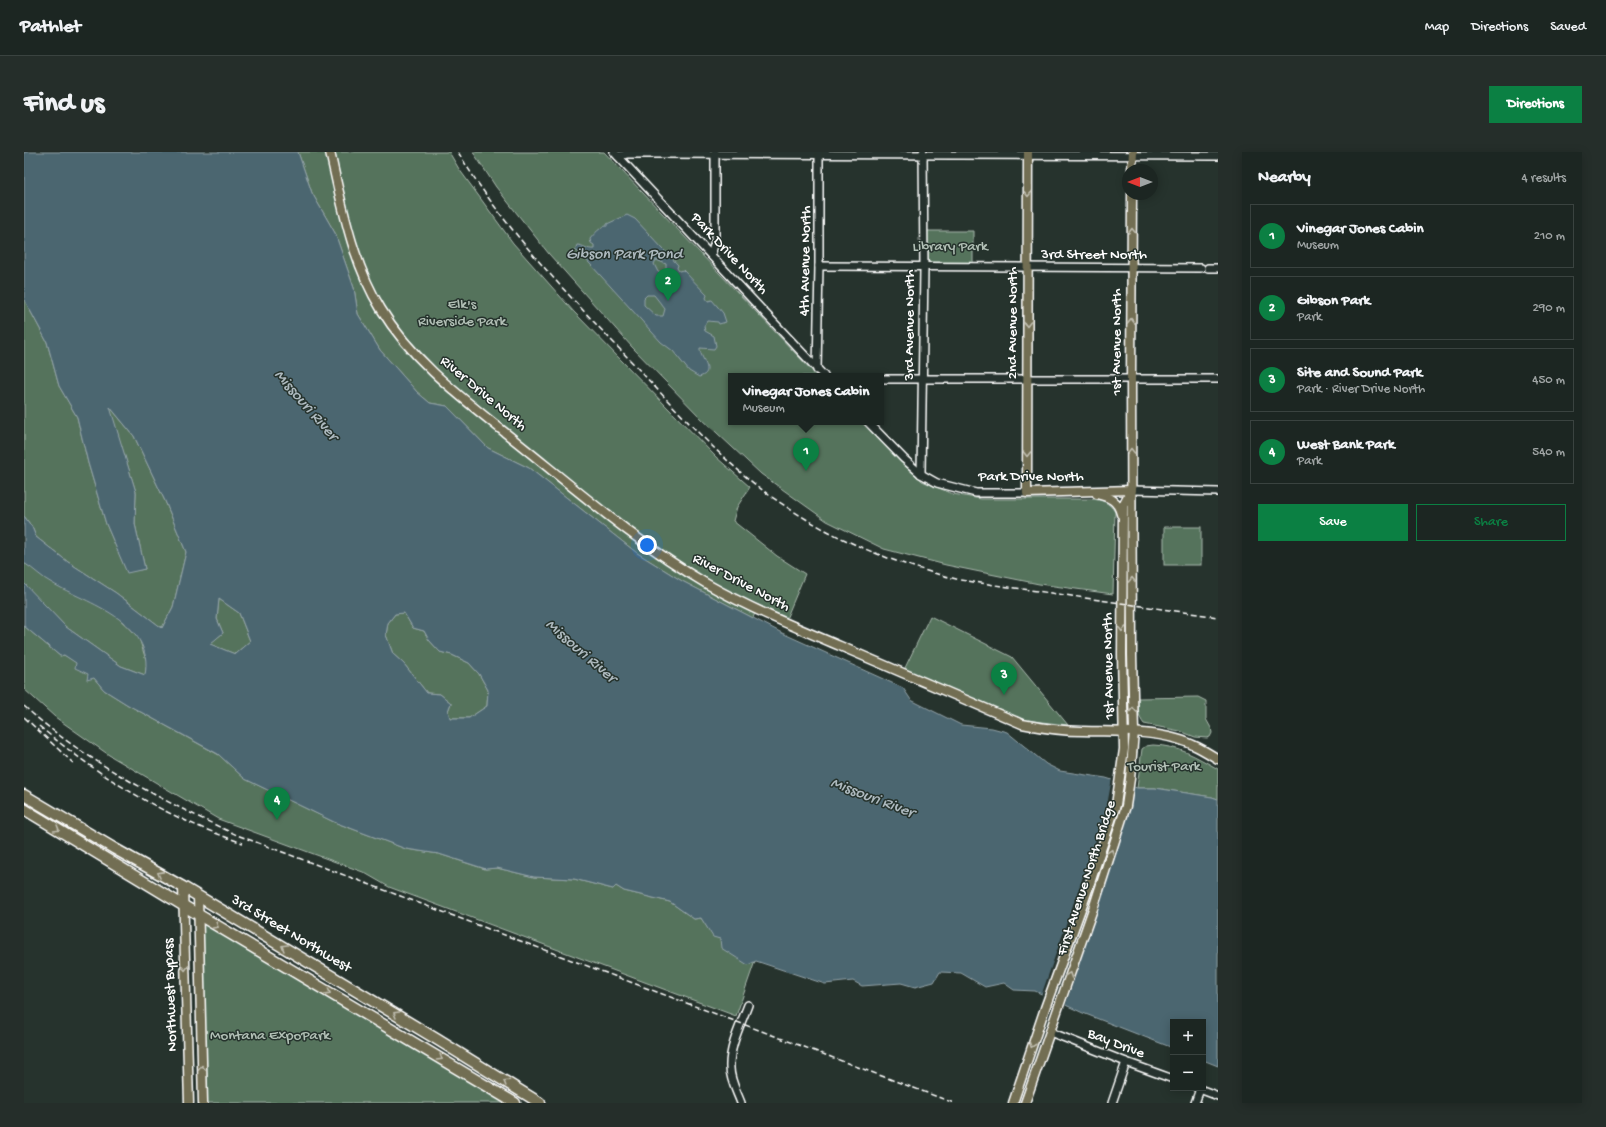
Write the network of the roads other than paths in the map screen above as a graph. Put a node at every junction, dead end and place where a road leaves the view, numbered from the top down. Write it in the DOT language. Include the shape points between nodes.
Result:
graph roads {
  1 [pos="330,152"];
  2 [pos="715,153"];
  3 [pos="820,153"];
  4 [pos="923,153"];
  5 [pos="1133,153"];
  6 [pos="616,154"];
  7 [pos="1028,154"];
  8 [pos="1218,156"];
  9 [pos="1132,164"];
  10 [pos="1132,200"];
  11 [pos="711,255"];
  12 [pos="820,266"];
  13 [pos="924,268"];
  14 [pos="1027,268"];
  15 [pos="1132,268"];
  16 [pos="1218,268"];
  17 [pos="817,370"];
  18 [pos="820,373"];
  19 [pos="923,378"];
  20 [pos="1027,378"];
  21 [pos="884,379"];
  22 [pos="1218,379"];
  23 [pos="1131,380"];
  24 [pos="871,425"];
  25 [pos="921,474"];
  26 [pos="1132,490"];
  27 [pos="1089,491"];
  28 [pos="1218,492"];
  29 [pos="1027,493"];
  30 [pos="1123,520"];
  31 [pos="1124,731"];
  32 [pos="1134,732"];
  33 [pos="1124,749"];
  34 [pos="1133,749"];
  35 [pos="1218,759"];
  36 [pos="24,795"];
  37 [pos="24,809"];
  38 [pos="183,887"];
  39 [pos="198,896"];
  40 [pos="183,905"];
  41 [pos="199,915"];
  42 [pos="748,1005"];
  43 [pos="1050,1032"];
  44 [pos="1126,1062"];
  45 [pos="1170,1078"];
  46 [pos="1198,1091"];
  47 [pos="1204,1091"];
  48 [pos="1218,1096"];
  49 [pos="189,1103"];
  50 [pos="203,1103"];
  51 [pos="515,1103"];
  52 [pos="540,1103"];
  53 [pos="741,1103"];
  54 [pos="1013,1103"];
  55 [pos="1025,1103"];
  56 [pos="1112,1103"];
  57 [pos="1195,1103"];
  1 -- 31 [label="main road, River Drive North" via="361,267 380,307 398,334 428,366 472,406 654,549 724,593 793,626 1022,724 1060,730"];
  2 -- 3 [label="street"];
  2 -- 6 [label="street"];
  2 -- 11 [label="street" via="715,242"];
  3 -- 4 [label="street"];
  3 -- 12 [label="street, 4th Avenue North"];
  4 -- 7 [label="street"];
  4 -- 13 [label="street, 3rd Avenue North"];
  5 -- 7 [label="street"];
  5 -- 8 [label="street"];
  5 -- 9 [label="main road"];
  6 -- 11 [label="street, Park Drive North"];
  7 -- 14 [label="main road, 2nd Avenue North, one-way"];
  15 -- 10 [label="main road, 1st Avenue North, one-way"];
  11 -- 17 [label="street, Park Drive North"];
  12 -- 13 [label="street, 3rd Street North"];
  12 -- 17 [label="street, 4th Avenue North"];
  13 -- 14 [label="street, 3rd Street North"];
  13 -- 19 [label="street, 3rd Avenue North"];
  14 -- 15 [label="street, 3rd Street North"];
  14 -- 20 [label="main road, 2nd Avenue North, one-way"];
  15 -- 16 [label="street, 3rd Street North"];
  23 -- 15 [label="main road, 1st Avenue North, one-way"];
  17 -- 18 [label="street, Park Drive North"];
  19 -- 20 [label="street"];
  19 -- 21 [label="street"];
  19 -- 25 [label="street, 3rd Avenue North"];
  20 -- 23 [label="street"];
  20 -- 29 [label="main road, 2nd Avenue North, one-way"];
  22 -- 23 [label="street"];
  26 -- 23 [label="main road, 1st Avenue North, one-way"];
  24 -- 25 [label="street, Park Drive North"];
  25 -- 29 [label="street, Park Drive North" via="937,483 975,492"];
  26 -- 27 [label="main road, Park Drive North"];
  26 -- 28 [label="street, Park Drive North"];
  26 -- 30 [label="main road, 1st Avenue North" via="1123,505"];
  32 -- 26 [label="main road, 1st Avenue North, one-way"];
  27 -- 29 [label="main road, Park Drive North"];
  27 -- 30 [label="main road" via="1115,501 1119,505"];
  30 -- 31 [label="main road, 1st Avenue North, one-way"];
  31 -- 32 [label="main road, River Drive North"];
  31 -- 33 [label="main road, 1st Avenue North"];
  32 -- 34 [label="main road, 1st Avenue North"];
  32 -- 35 [label="main road, River Drive North" via="1178,739"];
  33 -- 54 [label="main road, First Avenue North Bridge, one-way" via="1116,805"];
  43 -- 34 [label="main road, First Avenue North Bridge, one-way" via="1126,806"];
  38 -- 36 [label="highway, 3rd Street Northwest, one-way"];
  37 -- 40 [label="highway, 3rd Street Northwest, one-way"];
  38 -- 39 [label="highway, 3rd Street Northwest"];
  38 -- 40 [label="main road, Northwest Bypass"];
  39 -- 41 [label="main road, Northwest Bypass"];
  52 -- 39 [label="highway, 3rd Street Northwest, one-way"];
  40 -- 41 [label="highway, 3rd Street Northwest"];
  40 -- 49 [label="main road, Northwest Bypass, one-way"];
  50 -- 41 [label="main road, Northwest Bypass, one-way"];
  41 -- 51 [label="highway, 3rd Street Northwest, one-way"];
  42 -- 53 [label="street" via="733,1049 730,1068"];
  43 -- 44 [label="street, Bay Drive"];
  43 -- 55 [label="main road, First Avenue North Bridge"];
  44 -- 45 [label="street, Bay Drive"];
  44 -- 56 [label="street"];
  46 -- 57 [label="street"];
  47 -- 48 [label="street"];
}
